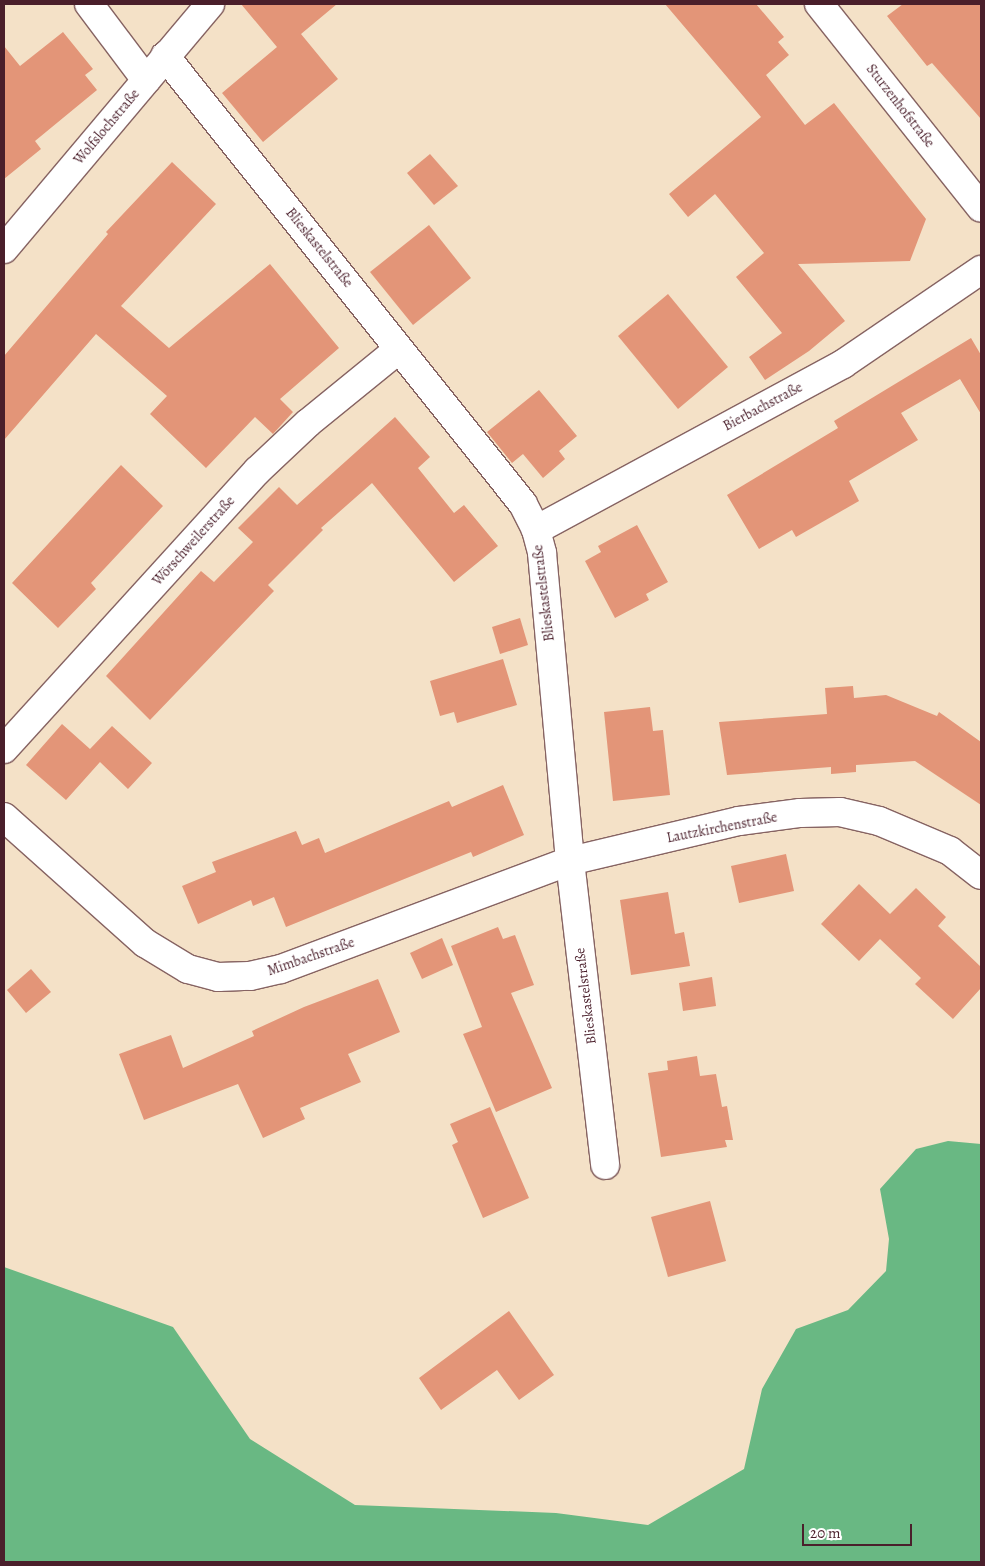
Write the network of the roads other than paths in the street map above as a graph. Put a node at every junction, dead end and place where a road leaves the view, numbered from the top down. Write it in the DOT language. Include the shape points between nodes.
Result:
graph roads {
  1 [pos="89,4"];
  2 [pos="210,4"];
  3 [pos="819,4"];
  4 [pos="165,56"];
  5 [pos="146,80"];
  6 [pos="981,208"];
  7 [pos="4,249"];
  8 [pos="981,270"];
  9 [pos="399,349"];
  10 [pos="536,530"];
  11 [pos="4,749"];
  12 [pos="4,816"];
  13 [pos="570,861"];
  14 [pos="981,875"];
  15 [pos="605,1165"];
  1 -- 5 [label="street"];
  2 -- 4 [label="street, Wolfslochstraße"];
  3 -- 6 [label="street, Sturzenhofstraße"];
  4 -- 5 [label="street, Wolfslochstraße"];
  4 -- 9 [label="street, Blieskastelstraße"];
  5 -- 7 [label="street, Wolfslochstraße"];
  8 -- 10 [label="street, Bierbachstraße" via="843,364"];
  9 -- 10 [label="street, Blieskastelstraße" via="523,504"];
  9 -- 11 [label="street, Wörschweilerstraße" via="308,423 257,472"];
  10 -- 13 [label="street, Blieskastelstraße" via="542,553"];
  12 -- 13 [label="street, Mimbachstraße" via="146,942 188,969 218,976 250,976 281,969"];
  13 -- 14 [label="street, Lautzkirchenstraße" via="739,821 800,813 840,812 912,832 950,851"];
  13 -- 15 [label="street, Blieskastelstraße"];
}
